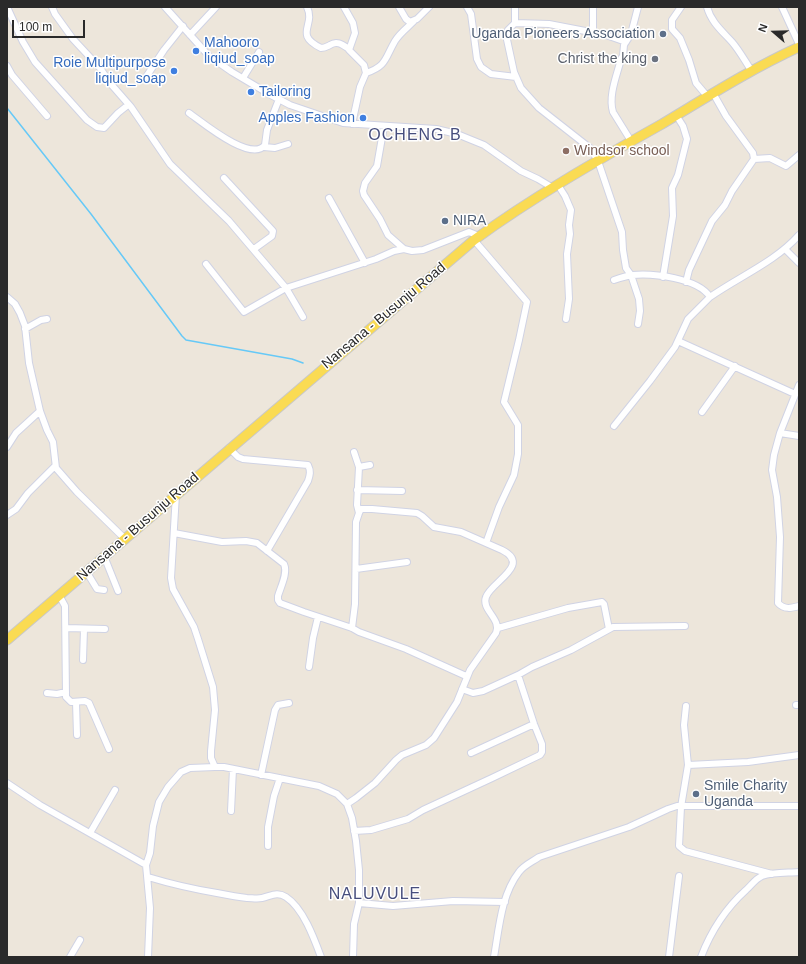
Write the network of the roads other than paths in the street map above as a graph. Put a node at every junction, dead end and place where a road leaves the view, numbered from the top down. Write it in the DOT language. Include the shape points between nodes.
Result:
graph roads {
  1 [pos="7,7"];
  2 [pos="52,7"];
  3 [pos="165,7"];
  4 [pos="216,7"];
  5 [pos="307,7"];
  6 [pos="344,7"];
  7 [pos="399,7"];
  8 [pos="429,7"];
  9 [pos="467,7"];
  10 [pos="515,7"];
  11 [pos="593,7"];
  12 [pos="638,7"];
  13 [pos="681,7"];
  14 [pos="707,7"];
  15 [pos="782,7"];
  16 [pos="413,22"];
  17 [pos="515,23"];
  18 [pos="183,26"];
  19 [pos="593,32"];
  20 [pos="190,35"];
  21 [pos="626,42"];
  22 [pos="799,46"];
  23 [pos="349,49"];
  24 [pos="259,52"];
  25 [pos="7,66"];
  26 [pos="751,70"];
  27 [pos="366,73"];
  28 [pos="146,77"];
  29 [pos="243,78"];
  30 [pos="516,78"];
  31 [pos="710,95"];
  32 [pos="279,99"];
  33 [pos="128,105"];
  34 [pos="189,113"];
  35 [pos="676,115"];
  36 [pos="47,116"];
  37 [pos="352,124"];
  38 [pos="384,126"];
  39 [pos="631,141"];
  40 [pos="288,144"];
  41 [pos="264,147"];
  42 [pos="799,155"];
  43 [pos="754,159"];
  44 [pos="598,161"];
  45 [pos="224,178"];
  46 [pos="555,187"];
  47 [pos="329,198"];
  48 [pos="799,235"];
  49 [pos="477,238"];
  50 [pos="254,249"];
  51 [pos="404,249"];
  52 [pos="785,249"];
  53 [pos="365,263"];
  54 [pos="799,263"];
  55 [pos="206,264"];
  56 [pos="631,275"];
  57 [pos="663,276"];
  58 [pos="614,280"];
  59 [pos="686,282"];
  60 [pos="286,288"];
  61 [pos="7,297"];
  62 [pos="710,297"];
  63 [pos="304,317"];
  64 [pos="47,319"];
  65 [pos="566,319"];
  66 [pos="638,324"];
  67 [pos="25,329"];
  68 [pos="678,340"];
  69 [pos="735,366"];
  70 [pos="799,385"];
  71 [pos="794,394"];
  72 [pos="40,411"];
  73 [pos="702,412"];
  74 [pos="614,426"];
  75 [pos="780,433"];
  76 [pos="799,436"];
  77 [pos="7,447"];
  78 [pos="229,448"];
  79 [pos="354,452"];
  80 [pos="370,465"];
  81 [pos="55,466"];
  82 [pos="359,467"];
  83 [pos="357,490"];
  84 [pos="402,491"];
  85 [pos="176,493"];
  86 [pos="359,513"];
  87 [pos="7,515"];
  88 [pos="174,533"];
  89 [pos="124,538"];
  90 [pos="486,543"];
  91 [pos="267,551"];
  92 [pos="104,556"];
  93 [pos="407,562"];
  94 [pos="356,569"];
  95 [pos="86,571"];
  96 [pos="104,590"];
  97 [pos="118,591"];
  98 [pos="59,594"];
  99 [pos="799,606"];
  100 [pos="318,617"];
  101 [pos="685,626"];
  102 [pos="66,628"];
  103 [pos="352,628"];
  104 [pos="498,628"];
  105 [pos="84,629"];
  106 [pos="104,629"];
  107 [pos="609,629"];
  108 [pos="7,640"];
  109 [pos="82,660"];
  110 [pos="309,668"];
  111 [pos="518,675"];
  112 [pos="466,676"];
  113 [pos="462,689"];
  114 [pos="66,692"];
  115 [pos="47,693"];
  116 [pos="76,702"];
  117 [pos="289,703"];
  118 [pos="686,706"];
  119 [pos="534,724"];
  120 [pos="77,734"];
  121 [pos="109,749"];
  122 [pos="471,753"];
  123 [pos="799,755"];
  124 [pos="688,765"];
  125 [pos="214,767"];
  126 [pos="233,769"];
  127 [pos="261,775"];
  128 [pos="280,778"];
  129 [pos="7,783"];
  130 [pos="115,790"];
  131 [pos="347,804"];
  132 [pos="799,806"];
  133 [pos="681,807"];
  134 [pos="231,811"];
  135 [pos="354,831"];
  136 [pos="90,833"];
  137 [pos="268,846"];
  138 [pos="146,866"];
  139 [pos="799,872"];
  140 [pos="772,874"];
  141 [pos="678,876"];
  142 [pos="148,877"];
  143 [pos="505,902"];
  144 [pos="359,903"];
  145 [pos="80,940"];
  146 [pos="70,957"];
  147 [pos="148,957"];
  148 [pos="321,957"];
  149 [pos="353,957"];
  150 [pos="494,957"];
  151 [pos="669,957"];
  152 [pos="701,957"];
  1 -- 33 [label="street" via="35,62 87,120 97,127 104,128"];
  2 -- 33 [label="street" via="74,39"];
  3 -- 18 [label="street"];
  4 -- 20 [label="street"];
  5 -- 23 [label="street" via="310,17 307,38 321,48 337,43"];
  6 -- 23 [label="street" via="356,32"];
  7 -- 16 [label="street" via="407,21"];
  8 -- 16 [label="street"];
  9 -- 30 [label="street" via="472,14 480,67 491,74"];
  10 -- 17 [label="street"];
  11 -- 19 [label="street"];
  12 -- 21 [label="street" via="633,29"];
  13 -- 31 [label="street" via="672,20 672,29 680,38 696,83"];
  14 -- 26 [label="street" via="712,19 733,43"];
  15 -- 22 [label="street"];
  16 -- 27 [label="street" via="395,41 382,66"];
  17 -- 19 [label="street" via="549,24"];
  17 -- 30 [label="street" via="506,35"];
  18 -- 20 [label="street"];
  18 -- 28 [label="street"];
  19 -- 21 [label="street"];
  20 -- 29 [label="street" via="209,56"];
  21 -- 39 [label="street" via="612,87 611,107"];
  22 -- 26 [label="main road, Nansana - Busunju Road"];
  23 -- 27 [label="street" via="364,65"];
  24 -- 29 [label="street"];
  25 -- 36 [label="street"];
  26 -- 31 [label="main road, Nansana - Busunju Road"];
  27 -- 37 [label="street" via="360,87"];
  29 -- 32 [label="street"];
  30 -- 44 [label="street" via="538,108 590,148"];
  31 -- 35 [label="main road, Nansana - Busunju Road"];
  31 -- 43 [label="street" via="753,153"];
  32 -- 37 [label="street" via="333,120"];
  32 -- 41 [label="street" via="267,130"];
  33 -- 50 [label="street" via="170,164"];
  34 -- 41 [label="street" via="240,147"];
  35 -- 39 [label="main road, Nansana - Busunju Road"];
  35 -- 57 [label="street" via="687,139 672,188 673,216"];
  37 -- 38 [label="street"];
  38 -- 46 [label="street" via="436,129 457,134 484,145 521,171"];
  38 -- 51 [label="street" via="377,166 365,183 363,191 388,236"];
  39 -- 44 [label="main road, Nansana - Busunju Road"];
  40 -- 41 [label="street" via="275,148"];
  42 -- 43 [label="street" via="786,166 770,158"];
  43 -- 59 [label="street" via="712,221"];
  44 -- 46 [label="main road, Nansana - Busunju Road"];
  44 -- 56 [label="street" via="622,232 623,256"];
  45 -- 50 [label="street" via="273,231 272,236"];
  46 -- 49 [label="main road, Nansana - Busunju Road"];
  46 -- 65 [label="street" via="565,196 571,210 567,254 569,299"];
  47 -- 53 [label="street"];
  48 -- 52 [label="street"];
  49 -- 51 [label="street" via="469,232 424,250"];
  49 -- 78 [label="main road, Nansana - Busunju Road"];
  49 -- 90 [label="street" via="526,302 504,402 518,425 518,454 514,475"];
  50 -- 60 [label="street"];
  51 -- 53 [label="street"];
  52 -- 54 [label="street"];
  52 -- 62 [label="street"];
  53 -- 60 [label="street"];
  55 -- 60 [label="street" via="244,312"];
  56 -- 57 [label="street"];
  56 -- 58 [label="street"];
  56 -- 66 [label="street" via="639,299"];
  57 -- 59 [label="street"];
  59 -- 62 [label="street" via="695,285"];
  60 -- 63 [label="street"];
  61 -- 67 [label="street" via="15,304"];
  62 -- 68 [label="street" via="688,319"];
  64 -- 67 [label="street"];
  67 -- 72 [label="street" via="29,363"];
  68 -- 69 [label="street"];
  68 -- 74 [label="street" via="650,381"];
  69 -- 71 [label="street"];
  69 -- 73 [label="street"];
  70 -- 71 [label="street"];
  71 -- 75 [label="street"];
  72 -- 77 [label="street" via="16,433"];
  72 -- 81 [label="street" via="53,442"];
  75 -- 76 [label="street"];
  75 -- 99 [label="street" via="772,470 780,537 778,604 784,607"];
  78 -- 85 [label="main road, Nansana - Busunju Road"];
  78 -- 91 [label="street" via="243,459 308,465 310,468 308,481"];
  79 -- 82 [label="street"];
  80 -- 82 [label="street"];
  81 -- 87 [label="street" via="16,509"];
  81 -- 89 [label="street" via="77,492"];
  82 -- 83 [label="street"];
  83 -- 84 [label="street"];
  83 -- 86 [label="street"];
  85 -- 88 [label="street"];
  85 -- 89 [label="main road, Nansana - Busunju Road"];
  86 -- 90 [label="street" via="361,509 366,508 417,513 434,527 461,532"];
  86 -- 94 [label="street" via="356,522"];
  88 -- 91 [label="street" via="222,542 257,543"];
  88 -- 125 [label="street" via="171,564 173,589 194,627 213,687 215,726 211,758"];
  89 -- 92 [label="main road, Nansana - Busunju Road"];
  90 -- 104 [label="street" via="506,552 512,562 507,575 486,596 486,604"];
  91 -- 100 [label="street" via="284,564 286,569 278,600 280,603"];
  92 -- 95 [label="main road, Nansana - Busunju Road"];
  92 -- 97 [label="street"];
  93 -- 94 [label="street"];
  94 -- 103 [label="street"];
  95 -- 96 [label="street" via="97,589"];
  95 -- 98 [label="main road, Nansana - Busunju Road"];
  98 -- 102 [label="street" via="65,606"];
  98 -- 108 [label="main road, Nansana - Busunju Road"];
  100 -- 103 [label="street"];
  100 -- 110 [label="street"];
  101 -- 107 [label="street"];
  102 -- 105 [label="street"];
  102 -- 114 [label="street"];
  103 -- 112 [label="street"];
  104 -- 107 [label="street" via="568,608 602,602"];
  104 -- 112 [label="street"];
  105 -- 106 [label="street"];
  105 -- 109 [label="street"];
  107 -- 111 [label="street"];
  111 -- 113 [label="street" via="483,691 473,693"];
  111 -- 119 [label="street"];
  112 -- 113 [label="street"];
  113 -- 131 [label="street" via="453,709 434,738 426,745 402,755 375,784"];
  114 -- 115 [label="street"];
  114 -- 116 [label="street" via="69,701"];
  116 -- 120 [label="street"];
  116 -- 121 [label="street" via="89,703"];
  117 -- 127 [label="street" via="278,705 275,710"];
  118 -- 124 [label="street" via="684,725"];
  119 -- 122 [label="street"];
  119 -- 135 [label="street" via="543,748 537,757 408,819 371,830"];
  123 -- 124 [label="street" via="748,762"];
  124 -- 133 [label="street"];
  125 -- 126 [label="street"];
  125 -- 138 [label="street" via="190,768 181,772 163,794 156,811"];
  126 -- 127 [label="street"];
  126 -- 134 [label="street"];
  127 -- 128 [label="street"];
  128 -- 131 [label="street" via="330,790"];
  128 -- 137 [label="street" via="268,827"];
  129 -- 136 [label="street"];
  130 -- 136 [label="street"];
  131 -- 135 [label="street"];
  132 -- 133 [label="street"];
  133 -- 140 [label="street" via="679,846 682,850"];
  133 -- 143 [label="street" via="668,809 629,827 539,858 519,872"];
  135 -- 144 [label="street" via="358,856"];
  136 -- 138 [label="street"];
  138 -- 142 [label="street"];
  139 -- 140 [label="street"];
  140 -- 152 [label="street" via="760,877 735,900 707,942"];
  141 -- 151 [label="street"];
  142 -- 147 [label="street"];
  142 -- 148 [label="street" via="177,886 243,898 256,899 281,894 295,907 307,924"];
  143 -- 144 [label="street" via="453,901 393,906"];
  143 -- 150 [label="street"];
  144 -- 149 [label="street" via="354,929"];
  145 -- 146 [label="street"];
}
